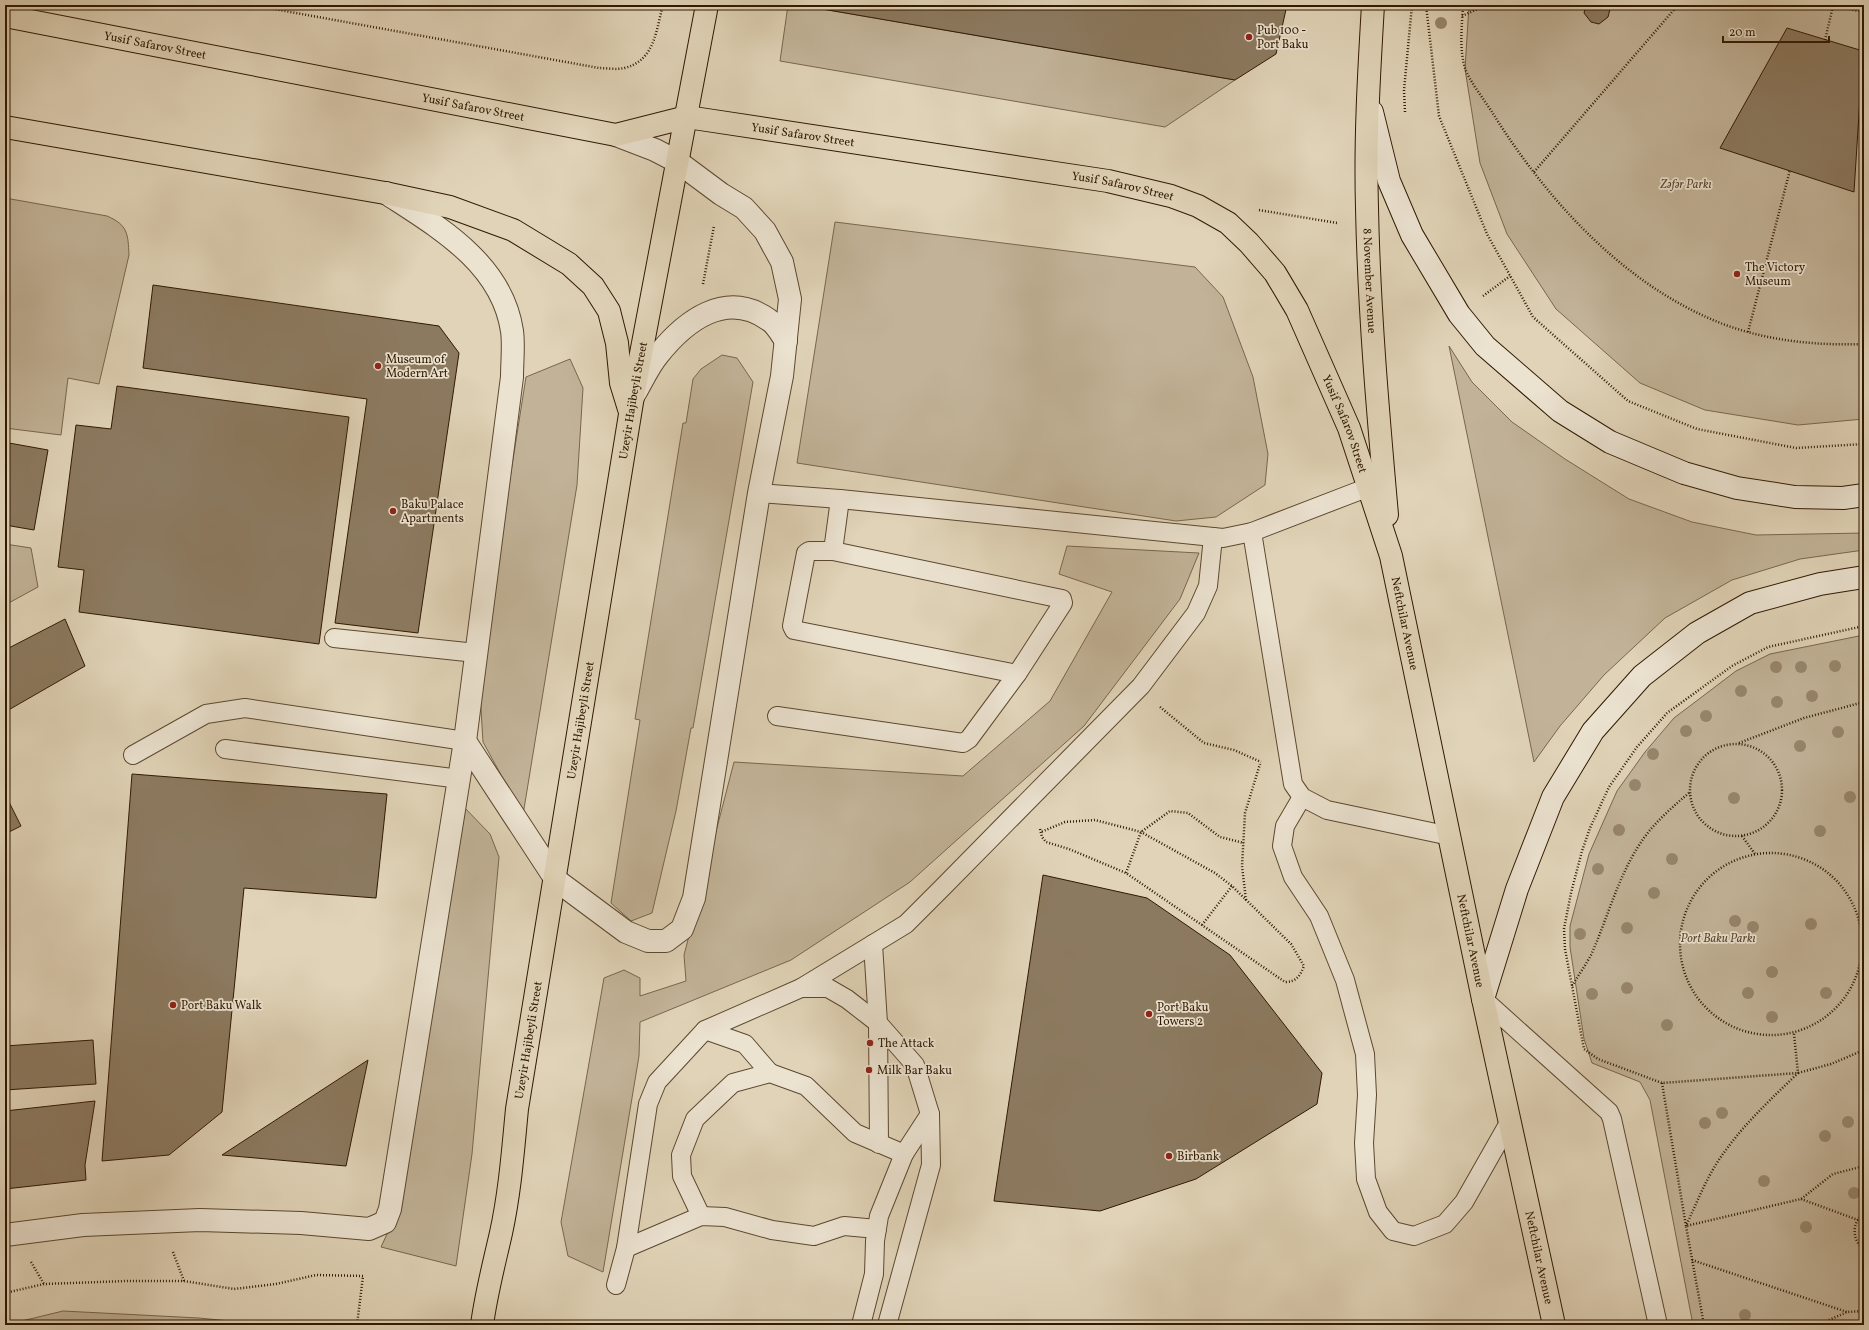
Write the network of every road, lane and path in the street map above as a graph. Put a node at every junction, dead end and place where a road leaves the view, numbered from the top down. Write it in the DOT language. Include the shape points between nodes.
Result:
graph roads {
  1 [pos="252,5"];
  2 [pos="663,5"];
  3 [pos="707,5"];
  4 [pos="1373,5"];
  5 [pos="1412,5"];
  6 [pos="1426,5"];
  7 [pos="1463,5"];
  8 [pos="1486,5"];
  9 [pos="1678,5"];
  10 [pos="1829,5"];
  11 [pos="1833,6"];
  12 [pos="1864,12"];
  13 [pos="5,16"];
  14 [pos="1462,16"];
  15 [pos="1824,40"];
  16 [pos="1368,89"];
  17 [pos="1405,114"];
  18 [pos="687,117"];
  19 [pos="5,127"];
  20 [pos="616,135"];
  21 [pos="678,162"];
  22 [pos="1790,170"];
  23 [pos="1534,172"];
  24 [pos="385,193"];
  25 [pos="721,194"];
  26 [pos="1252,209"];
  27 [pos="1367,228"];
  28 [pos="707,313"];
  29 [pos="1748,332"];
  30 [pos="786,341"];
  31 [pos="1864,344"];
  32 [pos="631,405"];
  33 [pos="1864,444"];
  34 [pos="1369,487"];
  35 [pos="759,493"];
  36 [pos="1864,494"];
  37 [pos="840,499"];
  38 [pos="1252,532"];
  39 [pos="1213,537"];
  40 [pos="833,551"];
  41 [pos="1391,556"];
  42 [pos="1864,577"];
  43 [pos="1864,626"];
  44 [pos="334,638"];
  45 [pos="476,653"];
  46 [pos="1017,674"];
  47 [pos="1141,686"];
  48 [pos="1864,702"];
  49 [pos="777,716"];
  50 [pos="465,741"];
  51 [pos="1739,744"];
  52 [pos="225,749"];
  53 [pos="133,755"];
  54 [pos="1261,762"];
  55 [pos="460,779"];
  56 [pos="1298,791"];
  57 [pos="1690,792"];
  58 [pos="1034,794"];
  59 [pos="1040,832"];
  60 [pos="1141,832"];
  61 [pos="1450,836"];
  62 [pos="1742,836"];
  63 [pos="1244,843"];
  64 [pos="1755,854"];
  65 [pos="1126,873"];
  66 [pos="556,880"];
  67 [pos="1232,886"];
  68 [pos="1246,901"];
  69 [pos="1202,925"];
  70 [pos="1863,934"];
  71 [pos="873,944"];
  72 [pos="1572,987"];
  73 [pos="801,988"];
  74 [pos="1483,999"];
  75 [pos="878,1023"];
  76 [pos="705,1030"];
  77 [pos="1794,1034"];
  78 [pos="1864,1050"];
  79 [pos="770,1073"];
  80 [pos="1798,1073"];
  81 [pos="1662,1083"];
  82 [pos="930,1114"];
  83 [pos="1510,1121"];
  84 [pos="878,1144"];
  85 [pos="904,1154"];
  86 [pos="1864,1166"];
  87 [pos="1801,1199"];
  88 [pos="1864,1213"];
  89 [pos="701,1216"];
  90 [pos="1858,1220"];
  91 [pos="1686,1226"];
  92 [pos="877,1229"];
  93 [pos="5,1234"];
  94 [pos="626,1248"];
  95 [pos="1864,1250"];
  96 [pos="1692,1260"];
  97 [pos="616,1285"];
  98 [pos="5,1293"];
  99 [pos="1864,1311"];
  100 [pos="1847,1312"];
  101 [pos="357,1325"];
  102 [pos="482,1325"];
  103 [pos="861,1325"];
  104 [pos="886,1325"];
  105 [pos="1554,1325"];
  106 [pos="1658,1325"];
  107 [pos="1704,1325"];
  108 [pos="1818,1325"];
  1 -- 2 [label="path" via="599,68 624,68 639,62 652,50"];
  3 -- 18 [label="highway, Uzeyir Hajibeyli Street"];
  4 -- 16 [label="highway, 8 November Avenue"];
  5 -- 17 [label="path" via="1404,90"];
  6 -- 33 [label="path" via="1439,116 1486,234 1533,316 1628,401 1697,429 1796,448"];
  7 -- 14 [label="path"];
  8 -- 14 [label="path"];
  9 -- 23 [label="path"];
  10 -- 11 [label="path"];
  11 -- 12 [label="path"];
  11 -- 15 [label="path"];
  13 -- 20 [label="highway, Yusif Safarov Street"];
  14 -- 23 [label="path" via="1465,69 1498,122"];
  16 -- 27 [label="highway, 8 November Avenue"];
  16 -- 36 [label="street" via="1389,181 1412,235 1459,314 1485,346 1560,411 1610,442 1684,473 1714,482 1795,497 1843,498"];
  18 -- 20 [label="highway, Yusif Safarov Street"];
  18 -- 21 [label="highway, Uzeyir Hajibeyli Street"];
  18 -- 34 [label="highway, Yusif Safarov Street" via="1108,181 1171,196 1198,206 1228,223 1275,273 1297,310 1349,428"];
  19 -- 24 [label="highway"];
  20 -- 21 [label="street"];
  21 -- 25 [label="street"];
  21 -- 32 [label="highway, Uzeyir Hajibeyli Street"];
  22 -- 29 [label="path"];
  23 -- 29 [label="path" via="1566,211 1632,271 1674,300 1713,320"];
  24 -- 32 [label="highway" via="450,207 513,230 540,244 580,274 593,286 608,311 617,343 621,383"];
  24 -- 45 [label="street" via="449,235 484,268 503,298 512,331 512,376"];
  25 -- 28 [label="path" via="702,285"];
  25 -- 30 [label="street" via="744,208 765,231 782,262 790,299"];
  26 -- 27 [label="path"];
  27 -- 41 [label="highway, 8 November Avenue" via="1377,406"];
  28 -- 30 [label="street" via="726,307 750,309 770,320"];
  28 -- 32 [label="street" via="678,332 657,356"];
  29 -- 31 [label="path" via="1774,338 1836,345"];
  30 -- 35 [label="street" via="781,383"];
  32 -- 66 [label="highway, Uzeyir Hajibeyli Street"];
  34 -- 38 [label="lane"];
  34 -- 41 [label="highway, Yusif Safarov Street"];
  35 -- 37 [label="lane"];
  35 -- 66 [label="street" via="694,898 682,929 666,941 648,941 626,932"];
  37 -- 39 [label="lane"];
  37 -- 40 [label="lane"];
  38 -- 39 [label="lane" via="1223,538"];
  38 -- 56 [label="lane"];
  39 -- 47 [label="lane" via="1208,586 1196,613"];
  40 -- 46 [label="lane" via="1062,599 1063,603"];
  40 -- 46 [label="lane" via="806,553 792,626 794,630"];
  41 -- 61 [label="highway, Neftchilar Avenue"];
  42 -- 74 [label="street" via="1820,584 1750,603 1697,633 1642,676 1593,730 1554,797 1517,889"];
  43 -- 72 [label="path" via="1768,647 1744,659 1667,713 1636,747 1609,787 1582,851 1564,929"];
  44 -- 45 [label="lane"];
  45 -- 50 [label="street"];
  46 -- 49 [label="lane" via="963,744"];
  47 -- 54 [label="path" via="1167,714 1204,743 1234,750"];
  47 -- 58 [label="lane"];
  48 -- 51 [label="path" via="1804,718"];
  50 -- 53 [label="lane" via="245,708 206,714"];
  50 -- 55 [label="street"];
  50 -- 66 [label="street"];
  51 -- 57 [label="path" via="1724,745 1709,752 1692,776"];
  51 -- 62 [label="path" via="1754,747 1767,755 1782,781 1778,811 1769,823 1756,832"];
  52 -- 55 [label="lane"];
  54 -- 56 [label="path"];
  54 -- 63 [label="path" via="1245,813"];
  55 -- 93 [label="street" via="395,1187 385,1222 369,1229 301,1223 200,1220 83,1225"];
  56 -- 61 [label="lane" via="1314,805 1327,810"];
  56 -- 83 [label="lane" via="1285,826 1282,846 1293,877 1319,916 1345,980 1365,1054 1366,1178 1378,1212 1393,1231 1414,1236 1445,1224 1464,1202"];
  57 -- 62 [label="path" via="1693,807 1701,820 1712,830 1727,836"];
  57 -- 72 [label="path" via="1666,812 1649,831 1631,858 1590,956"];
  58 -- 59 [label="path"];
  58 -- 71 [label="lane" via="906,924"];
  59 -- 60 [label="path" via="1065,822 1095,820"];
  59 -- 65 [label="path" via="1046,842"];
  60 -- 63 [label="path" via="1170,811 1188,813 1220,837"];
  60 -- 65 [label="path"];
  60 -- 67 [label="path" via="1215,873"];
  61 -- 74 [label="highway, Neftchilar Avenue"];
  62 -- 64 [label="path"];
  63 -- 68 [label="path" via="1242,866"];
  64 -- 70 [label="path" via="1786,854 1816,863 1840,883"];
  64 -- 77 [label="path" via="1727,864 1704,882 1688,907 1681,935 1683,964 1693,991 1723,1021 1736,1029 1765,1036"];
  65 -- 69 [label="path"];
  66 -- 102 [label="highway, Uzeyir Hajibeyli Street" via="517,1109 509,1187 487,1289"];
  67 -- 68 [label="path"];
  67 -- 69 [label="path"];
  68 -- 69 [label="path" via="1291,944 1304,966 1300,976 1292,982 1286,982"];
  70 -- 77 [label="path" via="1862,958 1852,988 1845,999 1822,1021"];
  71 -- 73 [label="lane"];
  71 -- 75 [label="lane"];
  72 -- 81 [label="path" via="1584,1049 1598,1059"];
  73 -- 75 [label="lane" via="828,988"];
  73 -- 76 [label="lane"];
  74 -- 83 [label="highway, Neftchilar Avenue"];
  74 -- 106 [label="lane" via="1609,1112"];
  75 -- 82 [label="lane" via="915,1065"];
  75 -- 84 [label="lane"];
  76 -- 79 [label="lane" via="745,1044"];
  76 -- 94 [label="lane" via="657,1082 648,1104"];
  77 -- 80 [label="path"];
  78 -- 80 [label="path" via="1831,1064"];
  79 -- 84 [label="lane" via="806,1086 855,1133"];
  79 -- 89 [label="lane" via="733,1083 695,1120 681,1155 682,1176"];
  80 -- 81 [label="path"];
  80 -- 91 [label="path" via="1755,1115 1722,1155"];
  81 -- 91 [label="path"];
  82 -- 85 [label="lane"];
  82 -- 104 [label="lane" via="930,1165"];
  83 -- 105 [label="highway, Neftchilar Avenue"];
  84 -- 85 [label="lane"];
  85 -- 92 [label="lane" via="879,1216"];
  86 -- 87 [label="path" via="1833,1174"];
  87 -- 90 [label="path"];
  87 -- 91 [label="path"];
  88 -- 90 [label="path"];
  89 -- 92 [label="lane" via="725,1217 772,1230 814,1236 844,1226"];
  89 -- 94 [label="lane"];
  90 -- 95 [label="path" via="1854,1233 1859,1246"];
  91 -- 96 [label="path"];
  92 -- 103 [label="lane" via="874,1274"];
  94 -- 97 [label="lane"];
  96 -- 100 [label="path"];
  96 -- 107 [label="path"];
  98 -- 101 [label="path" via="44,1284 184,1281 234,1289 276,1284 316,1274 362,1276"];
  99 -- 100 [label="path"];
  100 -- 108 [label="path"];
}
